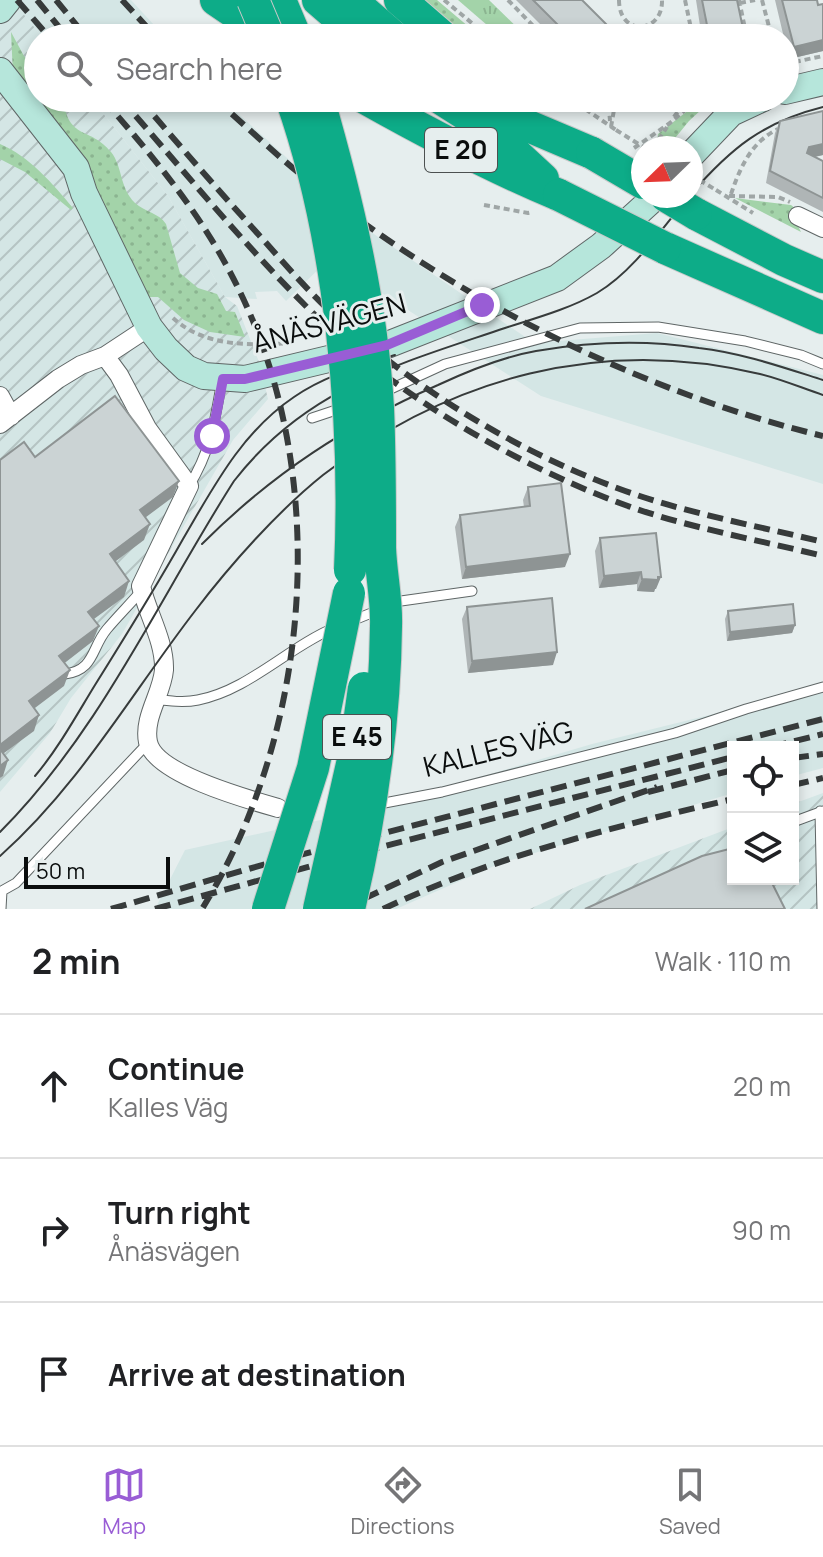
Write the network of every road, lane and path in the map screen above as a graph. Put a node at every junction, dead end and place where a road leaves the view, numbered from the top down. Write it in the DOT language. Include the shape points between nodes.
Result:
graph roads {
  1 [pos="8,0"];
  2 [pos="216,0"];
  3 [pos="253,0"];
  4 [pos="280,0"];
  5 [pos="318,0"];
  6 [pos="351,0"];
  7 [pos="400,0"];
  8 [pos="444,0"];
  9 [pos="508,0"];
  10 [pos="619,0"];
  11 [pos="669,0"];
  12 [pos="685,0"];
  13 [pos="755,0"];
  14 [pos="762,0"];
  15 [pos="662,1"];
  16 [pos="739,2"];
  17 [pos="0,10"];
  18 [pos="250,24"];
  19 [pos="264,24"];
  20 [pos="290,24"];
  21 [pos="346,24"];
  22 [pos="379,24"];
  23 [pos="428,24"];
  24 [pos="473,24"];
  25 [pos="531,24"];
  26 [pos="631,24"];
  27 [pos="651,24"];
  28 [pos="690,24"];
  29 [pos="744,24"];
  30 [pos="768,24"];
  31 [pos="823,56"];
  32 [pos="799,61"];
  33 [pos="0,71"];
  34 [pos="823,82"];
  35 [pos="799,88"];
  36 [pos="0,95"];
  37 [pos="24,102"];
  38 [pos="32,112"];
  39 [pos="296,112"];
  40 [pos="322,112"];
  41 [pos="391,112"];
  42 [pos="462,112"];
  43 [pos="500,112"];
  44 [pos="538,112"];
  45 [pos="589,112"];
  46 [pos="610,112"];
  47 [pos="614,112"];
  48 [pos="678,112"];
  49 [pos="683,112"];
  50 [pos="733,112"];
  51 [pos="670,123"];
  52 [pos="783,127"];
  53 [pos="613,129"];
  54 [pos="661,136"];
  55 [pos="631,140"];
  56 [pos="703,141"];
  57 [pos="592,153"];
  58 [pos="631,176"];
  59 [pos="84,193"];
  60 [pos="731,194"];
  61 [pos="559,195"];
  62 [pos="703,197"];
  63 [pos="703,202"];
  64 [pos="706,202"];
  65 [pos="643,208"];
  66 [pos="798,216"];
  67 [pos="823,228"];
  68 [pos="823,277"];
  69 [pos="823,318"];
  70 [pos="149,327"];
  71 [pos="105,356"];
  72 [pos="823,364"];
  73 [pos="223,379"];
  74 [pos="0,396"];
  75 [pos="368,399"];
  76 [pos="354,404"];
  77 [pos="312,418"];
  78 [pos="6,420"];
  79 [pos="189,486"];
  80 [pos="381,562"];
  81 [pos="142,590"];
  82 [pos="472,591"];
  83 [pos="349,593"];
  84 [pos="58,668"];
  85 [pos="823,687"];
  86 [pos="154,699"];
  87 [pos="148,743"];
  88 [pos="278,808"];
  89 [pos="330,809"];
  90 [pos="315,810"];
  91 [pos="822,811"];
  92 [pos="799,820"];
  93 [pos="1,892"];
  94 [pos="1,909"];
  95 [pos="268,909"];
  96 [pos="303,909"];
  97 [pos="319,909"];
  98 [pos="349,909"];
  99 [pos="822,909"];
  1 -- 17 [label="street"];
  2 -- 18 [label="highway"];
  3 -- 19 [label="highway, bridge"];
  4 -- 20 [label="highway"];
  5 -- 21 [label="highway"];
  6 -- 22 [label="highway"];
  7 -- 23 [label="highway"];
  8 -- 24 [label="path"];
  9 -- 25 [label="path"];
  10 -- 26 [label="path" via="621,14"];
  11 -- 15 [label="path"];
  12 -- 28 [label="path"];
  13 -- 16 [label="path"];
  14 -- 30 [label="path"];
  15 -- 27 [label="path" via="662,11"];
  16 -- 29 [label="path"];
  31 -- 32 [label="path"];
  33 -- 37 [label="street, ÅNÄSVÄGEN"];
  34 -- 35 [label="street"];
  36 -- 59 [label="street, ÅNÄSVÄGEN"];
  38 -- 59 [label="street, ÅNÄSVÄGEN" via="76,168"];
  39 -- 83 [label="highway, bridge" via="335,283 349,410"];
  40 -- 80 [label="highway, bridge" via="366,304 378,406"];
  41 -- 61 [label="highway, E 20" via="505,173"];
  42 -- 61 [label="highway" via="490,130"];
  43 -- 57 [label="highway"];
  44 -- 57 [label="highway, E 20"];
  45 -- 53 [label="path"];
  46 -- 53 [label="path"];
  47 -- 53 [label="path"];
  48 -- 51 [label="path"];
  49 -- 51 [label="path"];
  50 -- 56 [label="street"];
  51 -- 54 [label="path"];
  52 -- 60 [label="path" via="751,150"];
  53 -- 55 [label="path, bridge"];
  57 -- 58 [label="highway, E 20, bridge"];
  59 -- 70 [label="street, ÅNÄSVÄGEN"];
  60 -- 64 [label="path"];
  60 -- 66 [label="path" via="787,199"];
  61 -- 69 [label="highway, E 20, bridge"];
  62 -- 64 [label="path, bridge"];
  63 -- 64 [label="highway, bridge"];
  64 -- 68 [label="highway" via="784,260"];
  65 -- 73 [label="street, ÅNÄSVÄGEN" via="557,278 387,345 245,379"];
  66 -- 67 [label="street"];
  70 -- 71 [label="street"];
  70 -- 73 [label="street, ÅNÄSVÄGEN" via="186,368"];
  71 -- 78 [label="street" via="58,379"];
  71 -- 79 [label="street" via="156,452"];
  72 -- 75 [label="lane" via="745,341 658,327 580,328 445,364"];
  73 -- 79 [label="lane" via="204,462"];
  74 -- 78 [label="street"];
  76 -- 77 [label="lane"];
  79 -- 81 [label="street" via="143,578"];
  80 -- 97 [label="highway, E 45, bridge" via="355,751"];
  80 -- 98 [label="highway, bridge" via="386,623 382,718"];
  81 -- 84 [label="lane" via="104,632 92,659 77,672 65,674"];
  81 -- 86 [label="street" via="163,655 164,672"];
  82 -- 86 [label="lane" via="401,601 312,637 222,694 195,701"];
  83 -- 95 [label="highway, bridge" via="313,768"];
  83 -- 96 [label="highway, E 45, bridge" via="347,689 338,758"];
  85 -- 89 [label="lane, KALLES VÄG" via="675,733 442,792"];
  86 -- 87 [label="street"];
  87 -- 88 [label="street" via="161,759 200,782"];
  87 -- 93 [label="lane" via="16,883"];
  88 -- 90 [label="lane"];
  91 -- 92 [label="lane"];
  91 -- 99 [label="lane"];
  93 -- 94 [label="lane"];
}
